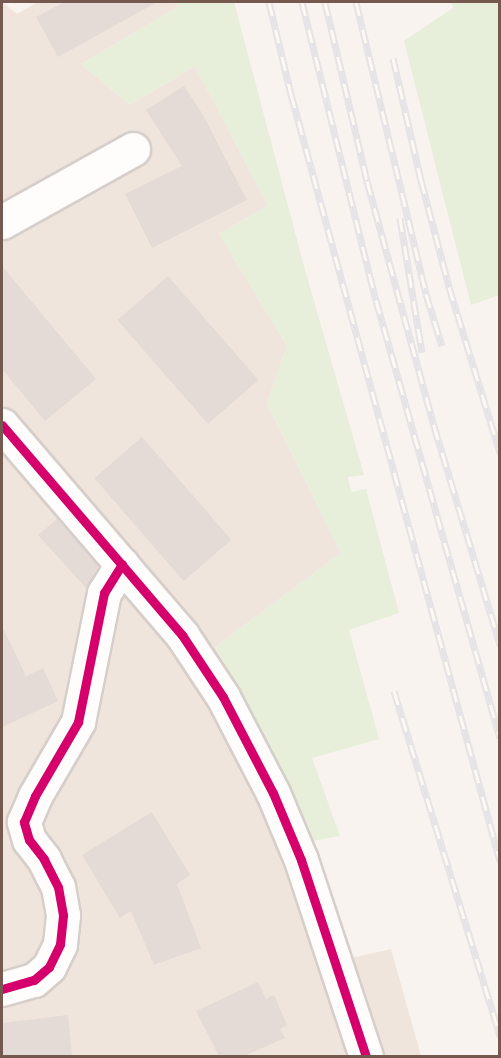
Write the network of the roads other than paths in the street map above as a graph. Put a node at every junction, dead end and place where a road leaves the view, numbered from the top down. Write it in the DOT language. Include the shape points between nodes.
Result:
graph roads {
  1 [pos="133,149"];
  2 [pos="2,222"];
  3 [pos="2,425"];
  4 [pos="122,564"];
  5 [pos="2,989"];
  6 [pos="366,1056"];
  1 -- 2 [label="street"];
  3 -- 4 [label="street"];
  4 -- 5 [label="street" via="104,593 78,722 24,822 29,840 58,887 63,915 60,944 49,967 34,980"];
  4 -- 6 [label="street" via="200,662 223,697 273,793 301,860"];
}
